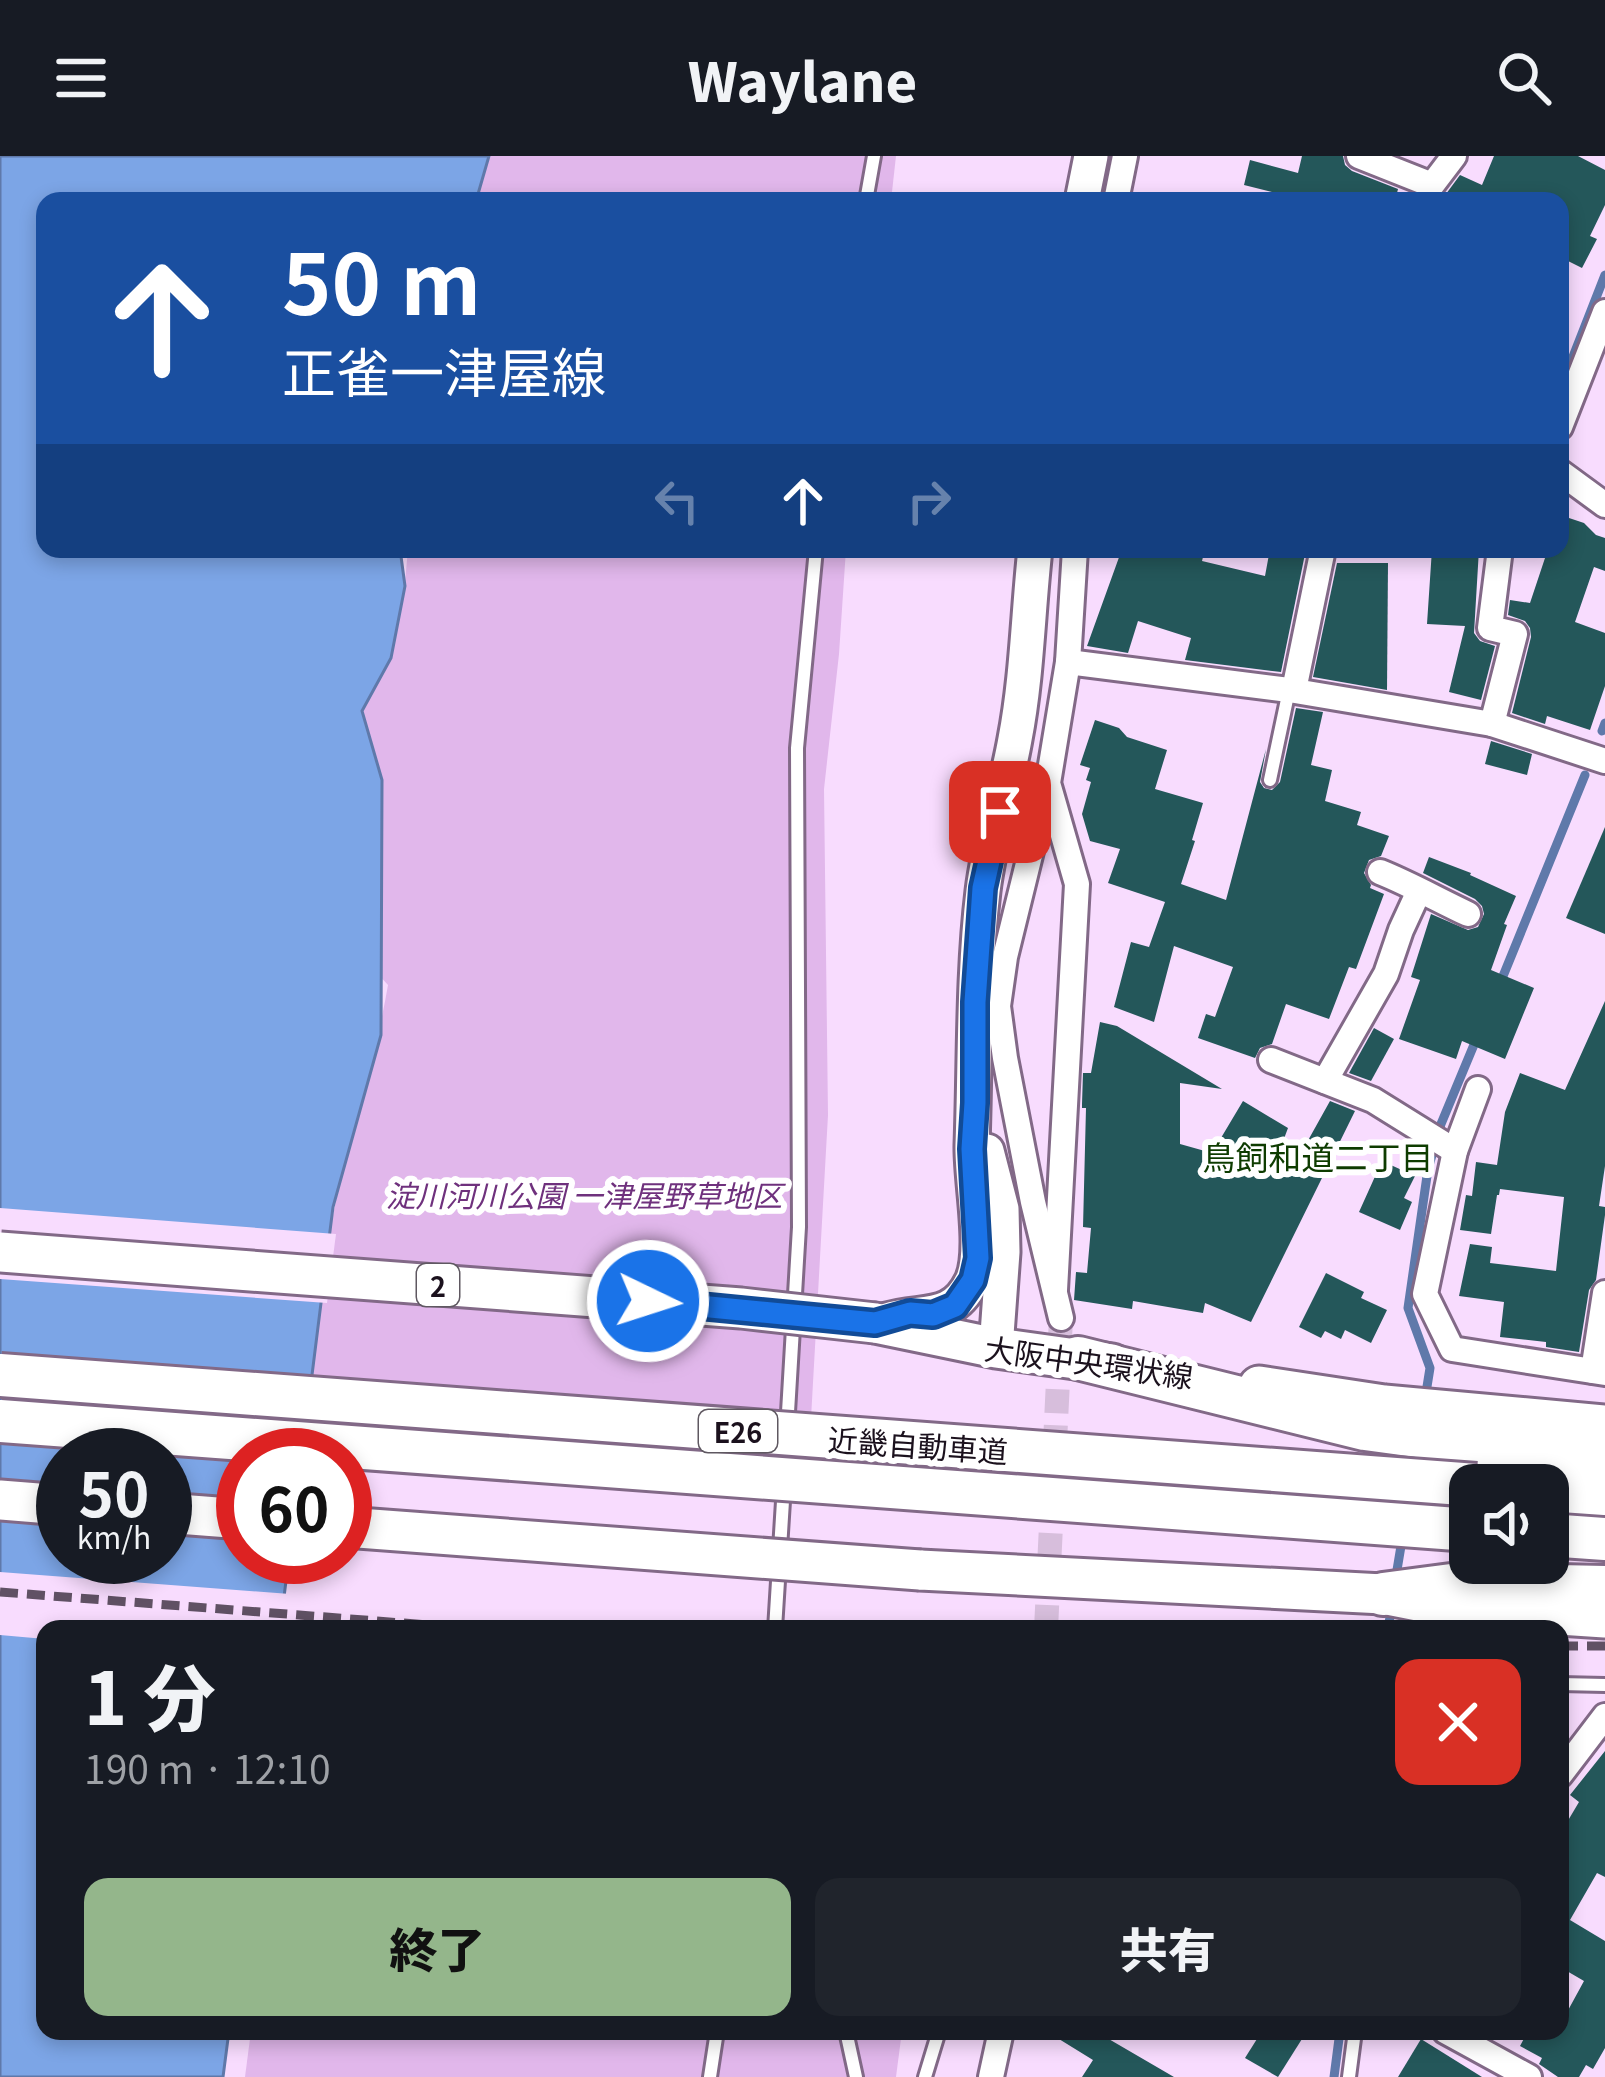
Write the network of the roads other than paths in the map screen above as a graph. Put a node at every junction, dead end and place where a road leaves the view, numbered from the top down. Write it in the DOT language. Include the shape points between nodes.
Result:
graph roads {
  1 [pos="874,156"];
  2 [pos="1091,156"];
  3 [pos="1125,156"];
  4 [pos="1359,156"];
  5 [pos="1454,156"];
  6 [pos="868,192"];
  7 [pos="1084,192"];
  8 [pos="1118,192"];
  9 [pos="1428,192"];
  10 [pos="1431,192"];
  11 [pos="1605,312"];
  12 [pos="1569,404"];
  13 [pos="1569,479"];
  14 [pos="1605,505"];
  15 [pos="815,558"];
  16 [pos="1034,558"];
  17 [pos="1074,558"];
  18 [pos="1320,558"];
  19 [pos="1499,558"];
  20 [pos="1068,662"];
  21 [pos="1292,690"];
  22 [pos="1492,724"];
  23 [pos="1605,761"];
  24 [pos="1270,781"];
  25 [pos="1048,783"];
  26 [pos="1380,872"];
  27 [pos="1419,891"];
  28 [pos="1468,914"];
  29 [pos="1270,1060"];
  30 [pos="1325,1081"];
  31 [pos="1478,1088"];
  32 [pos="975,1103"];
  33 [pos="1455,1151"];
  34 [pos="0,1252"];
  35 [pos="1055,1290"];
  36 [pos="1605,1292"];
  37 [pos="1061,1318"];
  38 [pos="955,1323"];
  39 [pos="996,1348"];
  40 [pos="1078,1358"];
  41 [pos="1599,1372"];
  42 [pos="0,1375"];
  43 [pos="0,1421"];
  44 [pos="1605,1425"];
  45 [pos="787,1440"];
  46 [pos="1605,1458"];
  47 [pos="785,1463"];
  48 [pos="1449,1483"];
  49 [pos="1569,1491"];
  50 [pos="1605,1494"];
  51 [pos="0,1500"];
  52 [pos="36,1503"];
  53 [pos="1449,1527"];
  54 [pos="372,1528"];
  55 [pos="1569,1536"];
  56 [pos="1605,1539"];
  57 [pos="1605,1587"];
  58 [pos="1383,1594"];
  59 [pos="1605,1618"];
  60 [pos="776,1620"];
  61 [pos="1569,1684"];
  62 [pos="1605,1685"];
  63 [pos="1605,1716"];
  64 [pos="1569,1762"];
  65 [pos="716,2040"];
  66 [pos="848,2040"];
  67 [pos="937,2040"];
  68 [pos="999,2040"];
  69 [pos="1354,2040"];
  70 [pos="1461,2040"];
  71 [pos="710,2077"];
  72 [pos="856,2077"];
  73 [pos="926,2077"];
  74 [pos="991,2077"];
  75 [pos="1349,2077"];
  76 [pos="1529,2077"];
  1 -- 6 [label="lane"];
  2 -- 7 [label="main road"];
  3 -- 8 [label="street"];
  4 -- 9 [label="street"];
  5 -- 10 [label="street"];
  11 -- 12 [label="street"];
  13 -- 14 [label="street"];
  15 -- 45 [label="lane" via="797,748 800,1227"];
  16 -- 32 [label="main road" via="1016,735 983,888"];
  17 -- 20 [label="street"];
  18 -- 21 [label="street"];
  19 -- 22 [label="street" via="1490,628 1516,634"];
  20 -- 21 [label="street"];
  20 -- 25 [label="street"];
  21 -- 22 [label="street"];
  21 -- 24 [label="lane"];
  22 -- 23 [label="street"];
  25 -- 35 [label="street" via="1077,884"];
  25 -- 35 [label="street" via="998,1006"];
  26 -- 27 [label="street"];
  27 -- 28 [label="street"];
  27 -- 30 [label="street" via="1386,974"];
  29 -- 30 [label="street"];
  30 -- 33 [label="street" via="1373,1100"];
  31 -- 33 [label="street"];
  32 -- 38 [label="main road" via="978,1258"];
  32 -- 39 [label="main road" via="1002,1209"];
  33 -- 41 [label="street" via="1424,1294 1451,1349"];
  34 -- 38 [label="main road, 大阪中央環状線 / 2, bridge"];
  35 -- 37 [label="street"];
  36 -- 41 [label="street"];
  38 -- 39 [label="main road, 大阪中央環状線 / 2"];
  39 -- 40 [label="main road, 大阪中央環状線 / 2"];
  40 -- 44 [label="main road, 大阪中央環状線 / 2" via="1384,1405"];
  40 -- 46 [label="highway" via="1365,1430"];
  42 -- 48 [label="highway, 近畿自動車道 / E26, bridge"];
  43 -- 53 [label="highway, 近畿自動車道 / E26, bridge"];
  47 -- 60 [label="lane"];
  49 -- 50 [label="highway"];
  51 -- 52 [label="main road"];
  54 -- 58 [label="main road, bridge" via="920,1570"];
  55 -- 56 [label="highway"];
  57 -- 58 [label="highway" via="1459,1584"];
  58 -- 59 [label="main road" via="1454,1608"];
  61 -- 62 [label="lane"];
  63 -- 64 [label="street"];
  65 -- 71 [label="lane"];
  66 -- 72 [label="lane"];
  67 -- 73 [label="lane"];
  68 -- 74 [label="street"];
  69 -- 75 [label="lane"];
  70 -- 76 [label="street"];
}
